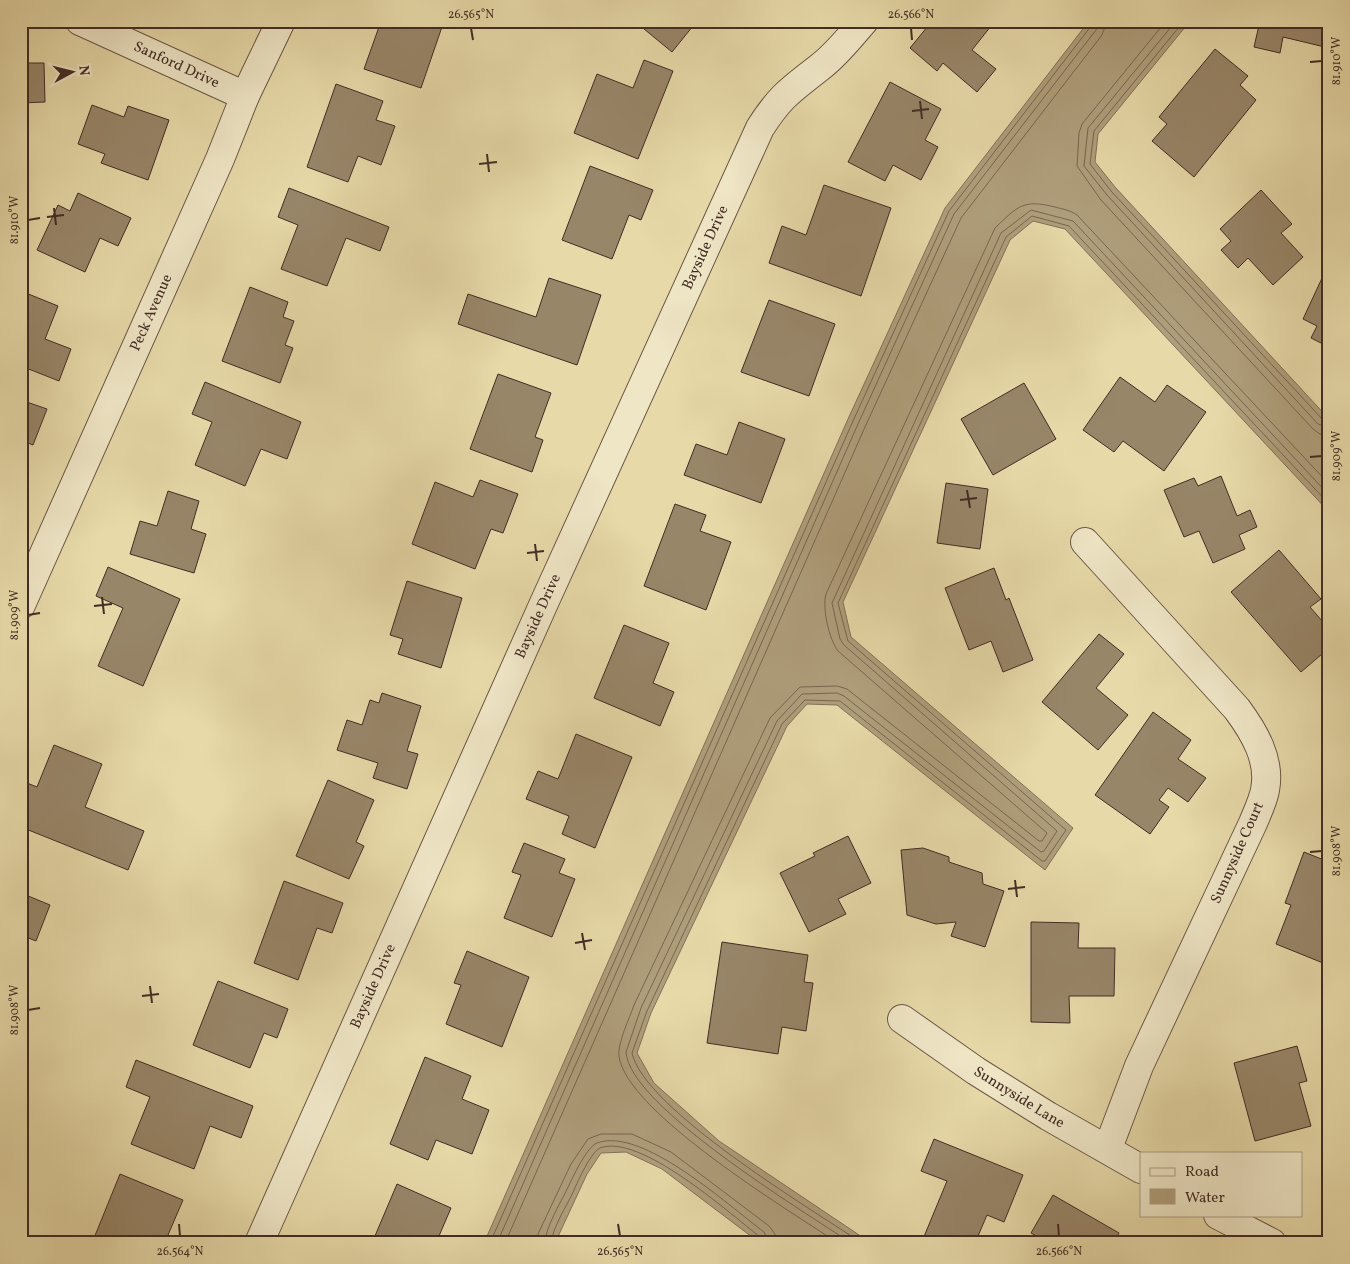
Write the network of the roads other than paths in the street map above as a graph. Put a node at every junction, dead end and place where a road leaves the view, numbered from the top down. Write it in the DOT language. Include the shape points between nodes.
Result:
graph roads {
  1 [pos="80,21"];
  2 [pos="281,21"];
  3 [pos="864,21"];
  4 [pos="245,96"];
  5 [pos="1084,542"];
  6 [pos="21,605"];
  7 [pos="902,1019"];
  8 [pos="1108,1148"];
  9 [pos="1140,1168"];
  10 [pos="1220,1216"];
  11 [pos="259,1243"];
  12 [pos="1272,1243"];
  1 -- 4 [label="street, Sanford Drive"];
  2 -- 4 [label="street, Peck Avenue"];
  3 -- 11 [label="street, Bayside Drive" via="843,46 775,103 760,128"];
  4 -- 6 [label="street, Peck Avenue" via="204,196"];
  5 -- 8 [label="street, Sunnyside Court" via="1237,709 1254,732 1265,761 1265,790 1253,823 1139,1066"];
  7 -- 8 [label="street, Sunnyside Lane" via="976,1072"];
  8 -- 9 [label="street, Sunnyside Lane"];
  10 -- 12 [label="street"];
}
